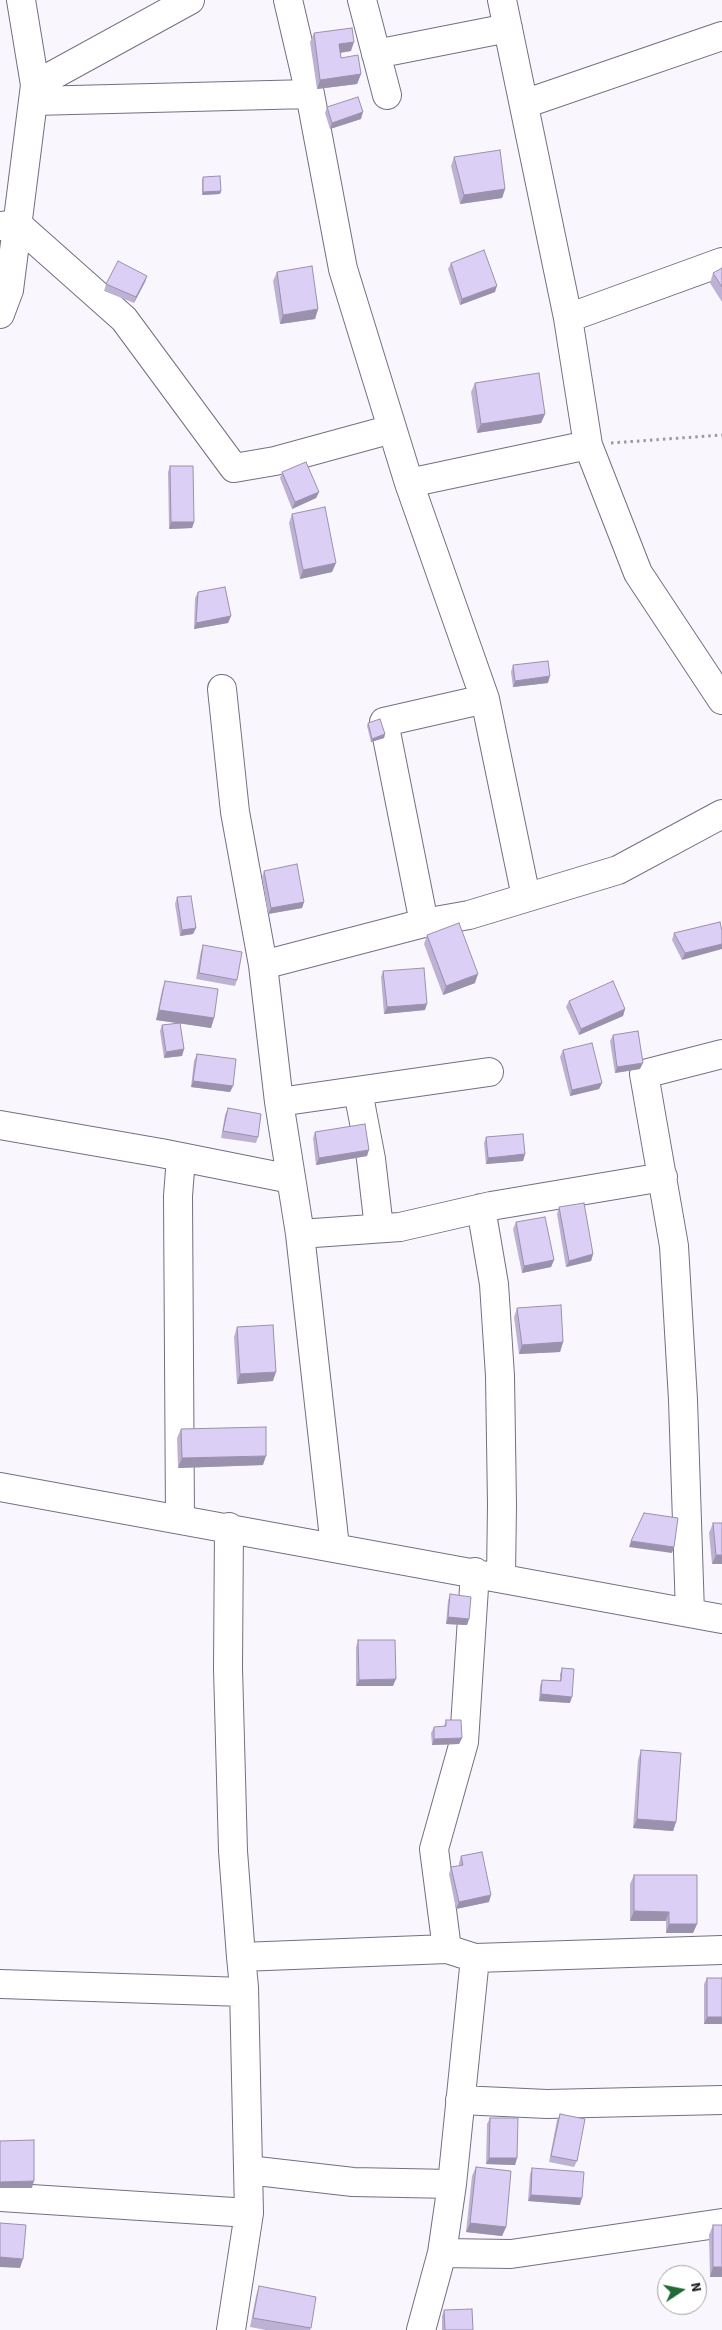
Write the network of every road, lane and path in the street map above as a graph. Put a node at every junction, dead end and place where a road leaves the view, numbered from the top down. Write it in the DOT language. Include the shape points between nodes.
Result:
graph roads {
  1 [pos="21,0"];
  2 [pos="190,0"];
  3 [pos="288,0"];
  4 [pos="362,0"];
  5 [pos="502,0"];
  6 [pos="508,28"];
  7 [pos="722,38"];
  8 [pos="376,54"];
  9 [pos="34,93"];
  10 [pos="310,94"];
  11 [pos="386,95"];
  12 [pos="524,104"];
  13 [pos="8,225"];
  14 [pos="722,262"];
  15 [pos="0,314"];
  16 [pos="568,318"];
  17 [pos="392,429"];
  18 [pos="722,435"];
  19 [pos="588,445"];
  20 [pos="409,483"];
  21 [pos="222,689"];
  22 [pos="486,699"];
  23 [pos="722,700"];
  24 [pos="722,814"];
  25 [pos="526,897"];
  26 [pos="424,923"];
  27 [pos="263,965"];
  28 [pos="722,1054"];
  29 [pos="489,1072"];
  30 [pos="358,1091"];
  31 [pos="279,1102"];
  32 [pos="0,1125"];
  33 [pos="181,1157"];
  34 [pos="663,1178"];
  35 [pos="291,1179"];
  36 [pos="481,1208"];
  37 [pos="379,1228"];
  38 [pos="300,1234"];
  39 [pos="0,1487"];
  40 [pos="180,1518"];
  41 [pos="229,1527"];
  42 [pos="335,1547"];
  43 [pos="488,1575"];
  44 [pos="690,1613"];
  45 [pos="722,1619"];
  46 [pos="447,1949"];
  47 [pos="722,1950"];
  48 [pos="241,1956"];
  49 [pos="475,1958"];
  50 [pos="0,1984"];
  51 [pos="244,1992"];
  52 [pos="460,2100"];
  53 [pos="722,2100"];
  54 [pos="248,2170"];
  55 [pos="452,2184"];
  56 [pos="0,2198"];
  57 [pos="249,2213"];
  58 [pos="722,2223"];
  59 [pos="442,2253"];
  60 [pos="231,2330"];
  61 [pos="421,2330"];
  1 -- 9 [label="street"];
  2 -- 9 [label="street"];
  3 -- 10 [label="street"];
  4 -- 8 [label="street"];
  5 -- 6 [label="street"];
  6 -- 8 [label="street"];
  6 -- 12 [label="street"];
  7 -- 12 [label="street"];
  8 -- 11 [label="street"];
  9 -- 10 [label="street"];
  9 -- 13 [label="street"];
  10 -- 17 [label="street" via="343,268"];
  12 -- 16 [label="street"];
  13 -- 15 [label="street" via="9,290"];
  13 -- 17 [label="street" via="124,319 234,468 275,461"];
  14 -- 16 [label="street"];
  16 -- 19 [label="street"];
  17 -- 20 [label="street"];
  18 -- 19 [label="path"];
  19 -- 20 [label="street"];
  19 -- 23 [label="street" via="638,573"];
  20 -- 22 [label="street"];
  21 -- 27 [label="street" via="235,812"];
  22 -- 25 [label="street"];
  22 -- 26 [label="street" via="384,722"];
  24 -- 25 [label="street" via="618,870"];
  25 -- 26 [label="street" via="469,915"];
  26 -- 27 [label="street"];
  27 -- 31 [label="street"];
  28 -- 34 [label="street" via="644,1074"];
  29 -- 30 [label="street"];
  30 -- 31 [label="street"];
  30 -- 37 [label="street" via="372,1159"];
  31 -- 35 [label="street"];
  32 -- 33 [label="street"];
  33 -- 35 [label="street"];
  33 -- 40 [label="street" via="178,1196"];
  34 -- 36 [label="street"];
  34 -- 44 [label="street" via="674,1246"];
  35 -- 38 [label="street"];
  36 -- 37 [label="street" via="400,1227"];
  36 -- 43 [label="street" via="494,1284 500,1376"];
  37 -- 38 [label="street"];
  38 -- 42 [label="street"];
  39 -- 40 [label="street"];
  40 -- 41 [label="street"];
  41 -- 42 [label="street"];
  41 -- 48 [label="street" via="228,1668 233,1851"];
  42 -- 43 [label="street"];
  43 -- 44 [label="street"];
  43 -- 46 [label="street" via="464,1742 434,1849"];
  44 -- 45 [label="street"];
  46 -- 48 [label="street"];
  46 -- 49 [label="street"];
  47 -- 49 [label="street"];
  48 -- 51 [label="street"];
  49 -- 52 [label="street"];
  50 -- 51 [label="street"];
  51 -- 54 [label="street"];
  52 -- 53 [label="street" via="546,2104"];
  52 -- 55 [label="street"];
  54 -- 55 [label="street" via="353,2182"];
  54 -- 57 [label="street"];
  55 -- 59 [label="street"];
  56 -- 57 [label="street"];
  57 -- 60 [label="street"];
  58 -- 59 [label="street" via="511,2254"];
  59 -- 61 [label="street"];
}
